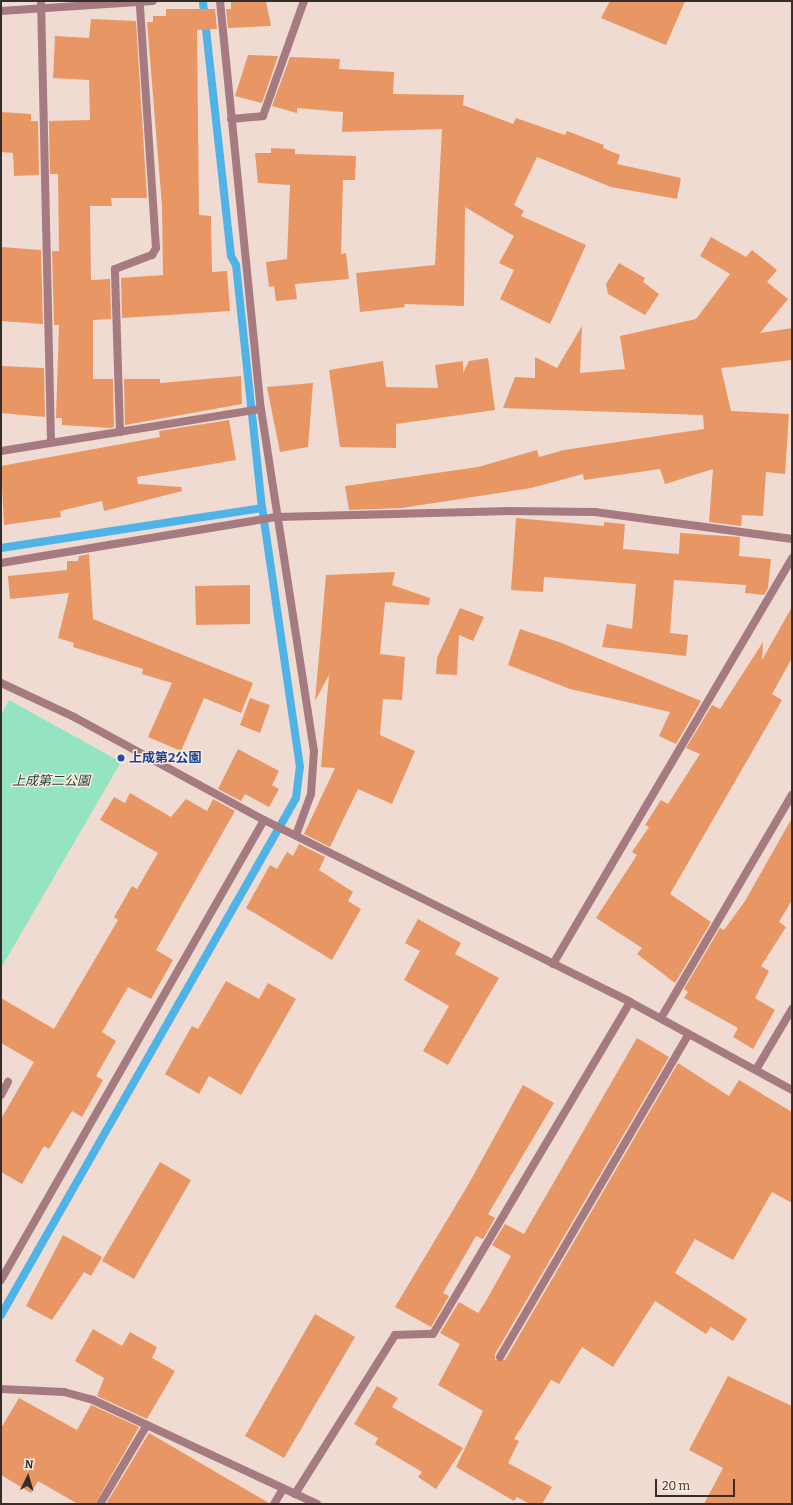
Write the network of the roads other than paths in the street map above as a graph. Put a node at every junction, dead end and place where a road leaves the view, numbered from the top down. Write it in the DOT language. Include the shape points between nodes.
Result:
graph roads {
  1 [pos="153,1"];
  2 [pos="220,1"];
  3 [pos="304,1"];
  4 [pos="42,4"];
  5 [pos="140,4"];
  6 [pos="1,11"];
  7 [pos="231,120"];
  8 [pos="258,410"];
  9 [pos="120,432"];
  10 [pos="51,443"];
  11 [pos="1,451"];
  12 [pos="273,518"];
  13 [pos="792,539"];
  14 [pos="792,558"];
  15 [pos="1,563"];
  16 [pos="1,683"];
  17 [pos="792,795"];
  18 [pos="264,820"];
  19 [pos="293,834"];
  20 [pos="553,964"];
  21 [pos="630,1002"];
  22 [pos="792,1009"];
  23 [pos="661,1018"];
  24 [pos="689,1034"];
  25 [pos="757,1068"];
  26 [pos="8,1082"];
  27 [pos="792,1090"];
  28 [pos="1,1095"];
  29 [pos="1,1280"];
  30 [pos="500,1357"];
  31 [pos="1,1388"];
  32 [pos="147,1425"];
  33 [pos="283,1489"];
  34 [pos="295,1494"];
  35 [pos="100,1504"];
  36 [pos="274,1504"];
  37 [pos="317,1504"];
  1 -- 5 [label="street"];
  2 -- 7 [label="street"];
  3 -- 7 [label="street" via="263,116"];
  4 -- 5 [label="street"];
  4 -- 6 [label="street"];
  4 -- 10 [label="street"];
  5 -- 9 [label="street" via="156,248 152,255 115,269"];
  7 -- 8 [label="street"];
  8 -- 9 [label="street"];
  8 -- 12 [label="street"];
  9 -- 10 [label="street"];
  10 -- 11 [label="street"];
  12 -- 13 [label="street" via="510,511 595,512"];
  12 -- 15 [label="street"];
  12 -- 19 [label="street" via="314,751 311,794"];
  14 -- 20 [label="street"];
  16 -- 18 [label="street" via="74,717"];
  17 -- 23 [label="street"];
  18 -- 19 [label="street"];
  18 -- 29 [label="street"];
  19 -- 20 [label="street"];
  20 -- 21 [label="street"];
  21 -- 23 [label="street"];
  21 -- 34 [label="street" via="433,1334 395,1335"];
  22 -- 25 [label="street"];
  23 -- 24 [label="street"];
  24 -- 25 [label="street"];
  24 -- 30 [label="street"];
  25 -- 27 [label="street"];
  26 -- 28 [label="street"];
  31 -- 32 [label="street" via="64,1392 93,1400"];
  32 -- 33 [label="street"];
  32 -- 35 [label="street"];
  33 -- 34 [label="street"];
  33 -- 36 [label="street"];
  34 -- 37 [label="street"];
}
